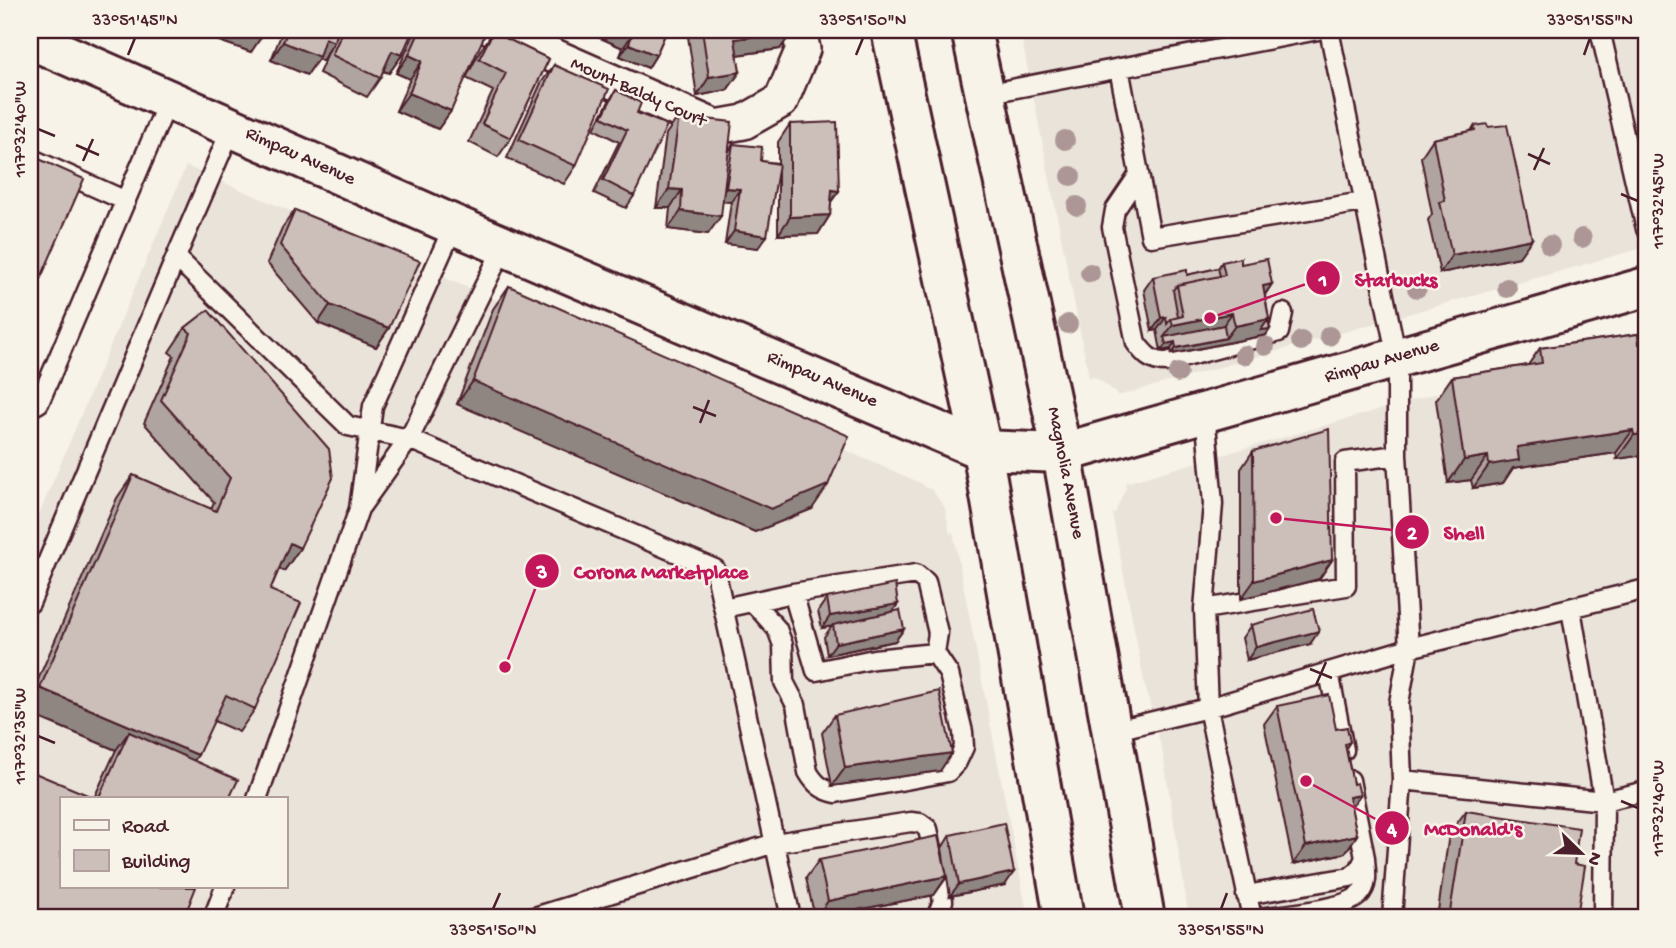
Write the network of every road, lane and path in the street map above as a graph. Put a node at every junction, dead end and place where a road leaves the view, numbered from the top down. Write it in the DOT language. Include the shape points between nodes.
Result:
graph roads {
  1 [pos="495,30"];
  2 [pos="799,30"];
  3 [pos="891,30"];
  4 [pos="971,30"];
  5 [pos="1318,30"];
  6 [pos="1329,30"];
  7 [pos="1600,30"];
  8 [pos="30,39"];
  9 [pos="1119,68"];
  10 [pos="985,94"];
  11 [pos="169,99"];
  12 [pos="232,127"];
  13 [pos="30,158"];
  14 [pos="1138,176"];
  15 [pos="126,201"];
  16 [pos="1363,202"];
  17 [pos="454,225"];
  18 [pos="1646,229"];
  19 [pos="504,246"];
  20 [pos="176,257"];
  21 [pos="1646,287"];
  22 [pos="1283,313"];
  23 [pos="1396,358"];
  24 [pos="30,408"];
  25 [pos="1205,412"];
  26 [pos="370,430"];
  27 [pos="409,439"];
  28 [pos="982,450"];
  29 [pos="1062,453"];
  30 [pos="1397,455"];
  31 [pos="359,509"];
  32 [pos="1646,589"];
  33 [pos="793,593"];
  34 [pos="753,602"];
  35 [pos="30,603"];
  36 [pos="724,608"];
  37 [pos="1571,608"];
  38 [pos="1204,609"];
  39 [pos="1409,648"];
  40 [pos="936,653"];
  41 [pos="1329,672"];
  42 [pos="1208,708"];
  43 [pos="1112,731"];
  44 [pos="1402,780"];
  45 [pos="1646,791"];
  46 [pos="258,797"];
  47 [pos="1604,801"];
  48 [pos="775,843"];
  49 [pos="1365,858"];
  50 [pos="226,888"];
  51 [pos="1246,895"];
  52 [pos="1388,917"];
  53 [pos="213,918"];
  54 [pos="531,918"];
  55 [pos="792,918"];
  56 [pos="936,918"];
  57 [pos="1064,918"];
  58 [pos="1145,918"];
  59 [pos="1252,918"];
  60 [pos="1258,918"];
  61 [pos="1603,918"];
  1 -- 2 [label="street, Mount Baldy Court" via="716,127 744,122 781,101 803,49"];
  3 -- 28 [label="main road"];
  4 -- 10 [label="main road, Magnolia Avenue"];
  5 -- 9 [label="lane"];
  6 -- 16 [label="lane"];
  7 -- 18 [label="lane"];
  8 -- 11 [label="main road, Rimpau Avenue"];
  9 -- 10 [label="lane"];
  9 -- 14 [label="lane"];
  10 -- 29 [label="main road, Magnolia Avenue"];
  11 -- 12 [label="main road, Rimpau Avenue"];
  11 -- 15 [label="lane"];
  12 -- 17 [label="main road, Rimpau Avenue"];
  12 -- 20 [label="lane"];
  13 -- 15 [label="lane"];
  14 -- 16 [label="lane" via="1151,237"];
  14 -- 22 [label="lane" via="1115,210 1112,227 1136,343 1144,353 1155,362 1167,362 1279,332"];
  15 -- 24 [label="lane" via="39,403"];
  16 -- 23 [label="lane"];
  17 -- 19 [label="main road, Rimpau Avenue"];
  17 -- 26 [label="lane" via="373,405"];
  19 -- 27 [label="lane"];
  19 -- 28 [label="main road, Rimpau Avenue"];
  20 -- 26 [label="lane" via="348,426"];
  20 -- 35 [label="lane"];
  21 -- 23 [label="main road, Rimpau Avenue"];
  23 -- 25 [label="main road, Rimpau Avenue"];
  23 -- 30 [label="lane"];
  25 -- 29 [label="main road, Rimpau Avenue"];
  25 -- 38 [label="lane" via="1213,504"];
  26 -- 27 [label="lane"];
  26 -- 31 [label="lane"];
  27 -- 31 [label="lane"];
  27 -- 36 [label="lane" via="715,569"];
  28 -- 29 [label="main road, Rimpau Avenue"];
  28 -- 57 [label="main road"];
  29 -- 43 [label="main road, Magnolia Avenue"];
  30 -- 38 [label="lane" via="1345,462 1346,586"];
  30 -- 39 [label="lane"];
  31 -- 46 [label="lane"];
  32 -- 37 [label="lane"];
  33 -- 34 [label="lane"];
  33 -- 40 [label="lane" via="816,671"];
  33 -- 40 [label="lane" via="916,574 926,582 938,633"];
  34 -- 36 [label="lane"];
  34 -- 40 [label="lane" via="777,629 783,645 784,682 796,705 808,772 824,790 836,793 948,772 957,762 964,747 963,732 949,674"];
  36 -- 48 [label="lane"];
  37 -- 39 [label="lane"];
  37 -- 47 [label="lane"];
  38 -- 42 [label="lane"];
  39 -- 41 [label="lane"];
  39 -- 44 [label="lane" via="1399,702"];
  41 -- 42 [label="lane"];
  41 -- 49 [label="lane"];
  42 -- 43 [label="lane"];
  42 -- 51 [label="lane"];
  43 -- 58 [label="main road, Magnolia Avenue"];
  44 -- 47 [label="lane"];
  44 -- 52 [label="lane"];
  45 -- 47 [label="lane"];
  47 -- 61 [label="lane"];
  48 -- 54 [label="lane"];
  48 -- 55 [label="lane"];
  48 -- 56 [label="lane" via="920,823 928,829 943,901"];
  49 -- 51 [label="lane" via="1350,877"];
  49 -- 60 [label="lane" via="1366,883 1359,896 1340,905"];
  50 -- 53 [label="lane"];
  51 -- 59 [label="lane"];
}
